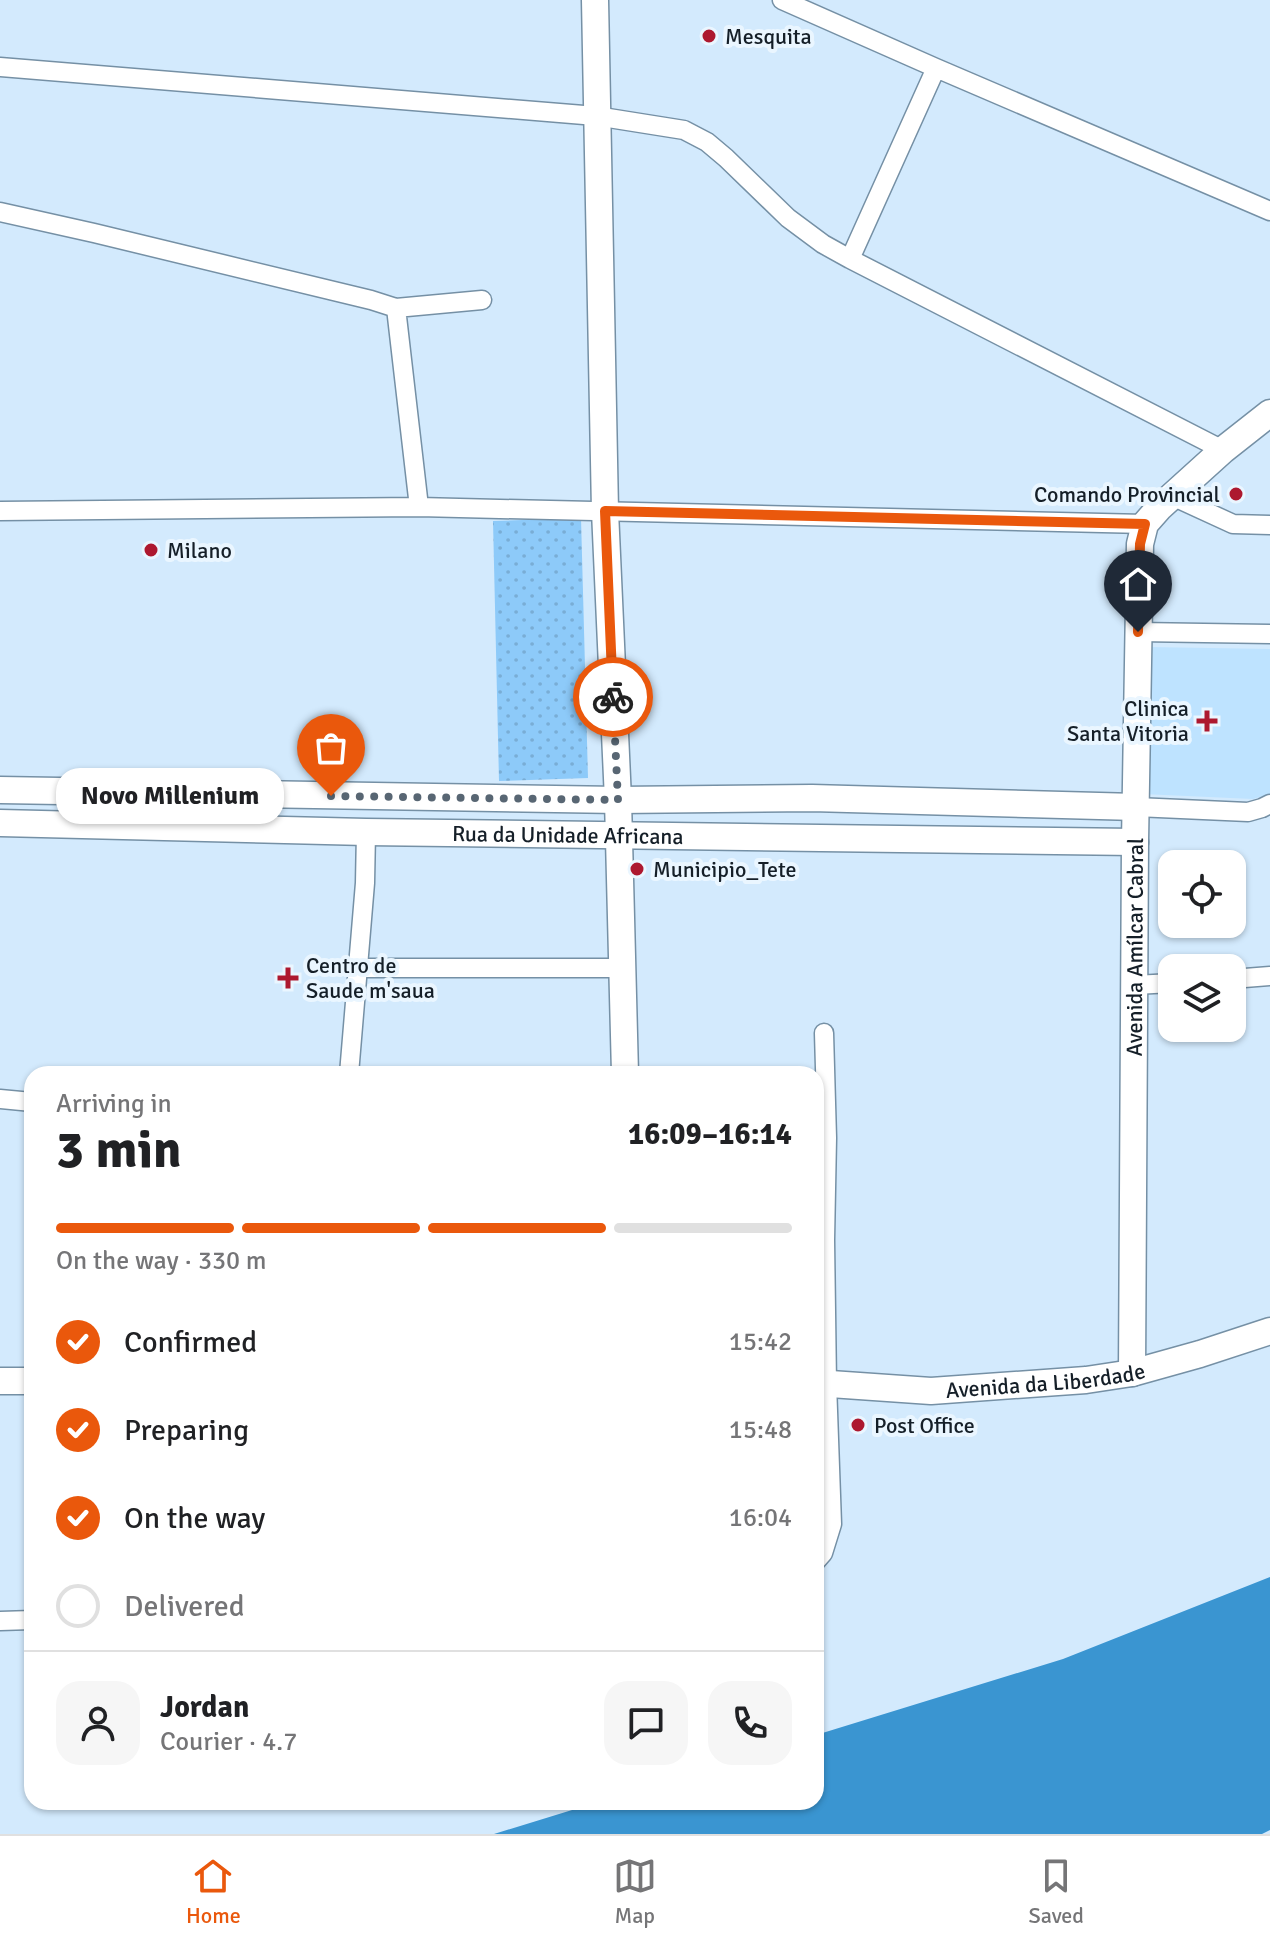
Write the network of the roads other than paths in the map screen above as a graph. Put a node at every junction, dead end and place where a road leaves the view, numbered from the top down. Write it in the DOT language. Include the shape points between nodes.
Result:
graph roads {
  1 [pos="595,0"];
  2 [pos="782,0"];
  3 [pos="0,67"];
  4 [pos="936,68"];
  5 [pos="596,116"];
  6 [pos="1270,211"];
  7 [pos="0,212"];
  8 [pos="850,259"];
  9 [pos="482,300"];
  10 [pos="396,308"];
  11 [pos="1270,413"];
  12 [pos="1223,450"];
  13 [pos="1172,496"];
  14 [pos="419,507"];
  15 [pos="0,511"];
  16 [pos="605,511"];
  17 [pos="1145,524"];
  18 [pos="1270,525"];
  19 [pos="1138,632"];
  20 [pos="1270,634"];
  21 [pos="0,790"];
  22 [pos="618,800"];
  23 [pos="1270,804"];
  24 [pos="1136,807"];
  25 [pos="0,823"];
  26 [pos="366,832"];
  27 [pos="619,835"];
  28 [pos="1135,842"];
  29 [pos="359,968"];
  30 [pos="622,968"];
  31 [pos="1270,976"];
  32 [pos="1246,978"];
  33 [pos="1158,984"];
  34 [pos="1135,985"];
  35 [pos="824,1033"];
  36 [pos="350,1066"];
  37 [pos="625,1066"];
  38 [pos="0,1099"];
  39 [pos="24,1101"];
  40 [pos="824,1189"];
  41 [pos="1270,1331"];
  42 [pos="1132,1373"];
  43 [pos="0,1381"];
  44 [pos="24,1381"];
  45 [pos="824,1383"];
  46 [pos="824,1421"];
  47 [pos="824,1550"];
  48 [pos="24,1620"];
  49 [pos="0,1621"];
  1 -- 5 [label="street"];
  2 -- 4 [label="street"];
  3 -- 5 [label="street"];
  4 -- 6 [label="street"];
  4 -- 8 [label="street"];
  5 -- 8 [label="street" via="684,130 707,142 788,218"];
  5 -- 16 [label="street"];
  7 -- 10 [label="street"];
  8 -- 12 [label="street"];
  9 -- 10 [label="street"];
  10 -- 14 [label="street"];
  11 -- 12 [label="street"];
  12 -- 13 [label="street"];
  13 -- 17 [label="street"];
  13 -- 18 [label="street" via="1233,524"];
  14 -- 15 [label="street"];
  14 -- 16 [label="street"];
  16 -- 17 [label="street"];
  16 -- 22 [label="street"];
  17 -- 19 [label="street, Avenida Amílcar Cabral"];
  19 -- 20 [label="street"];
  19 -- 24 [label="street, Avenida Amílcar Cabral"];
  21 -- 22 [label="street, Rua da Unidade Africana"];
  22 -- 24 [label="street, Rua da Unidade Africana" via="812,798"];
  22 -- 27 [label="street"];
  23 -- 24 [label="street" via="1248,812"];
  24 -- 28 [label="street, Avenida Amílcar Cabral"];
  25 -- 26 [label="street, Rua da Unidade Africana"];
  26 -- 27 [label="street, Rua da Unidade Africana"];
  26 -- 29 [label="street"];
  27 -- 28 [label="street, Rua da Unidade Africana"];
  27 -- 30 [label="street"];
  28 -- 34 [label="street, Avenida Amílcar Cabral"];
  29 -- 30 [label="street"];
  29 -- 36 [label="street"];
  30 -- 37 [label="street"];
  31 -- 32 [label="street"];
  33 -- 34 [label="street"];
  34 -- 42 [label="street, Avenida Amílcar Cabral"];
  35 -- 40 [label="street"];
  38 -- 39 [label="street"];
  41 -- 42 [label="street, Avenida da Liberdade"];
  42 -- 45 [label="street, Avenida da Liberdade" via="931,1391"];
  43 -- 44 [label="street"];
  46 -- 47 [label="street" via="832,1524"];
  48 -- 49 [label="street"];
}
